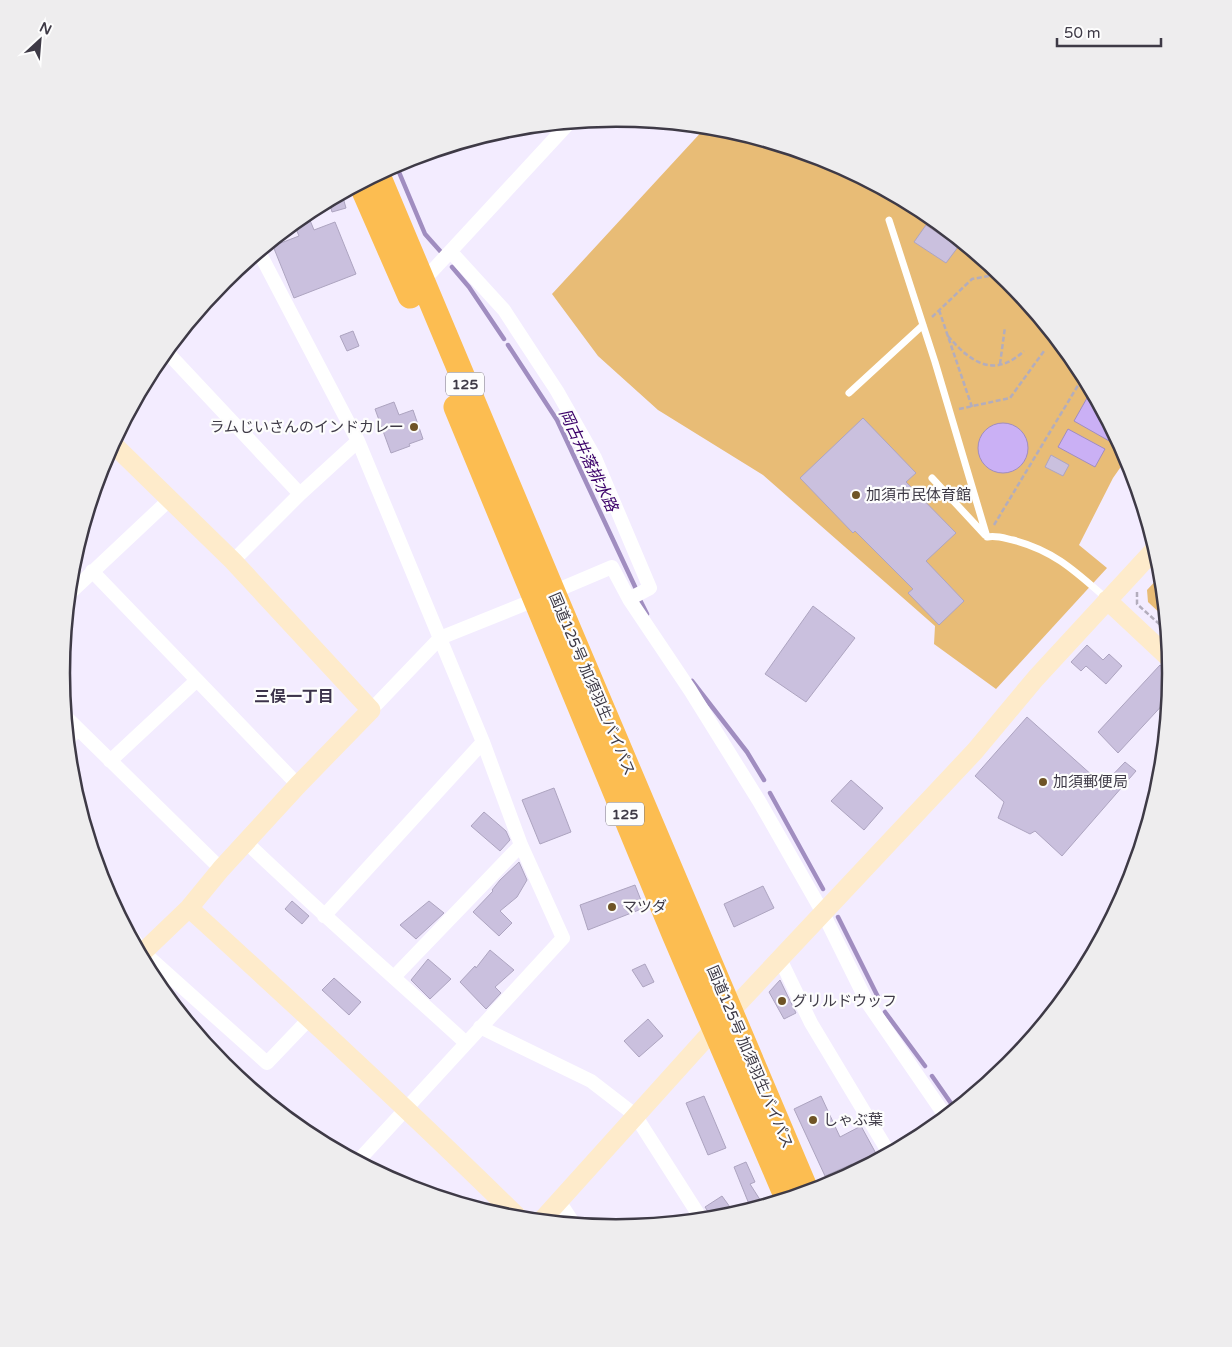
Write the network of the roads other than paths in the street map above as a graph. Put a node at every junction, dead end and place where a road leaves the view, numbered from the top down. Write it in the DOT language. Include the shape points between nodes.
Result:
graph roads {
  1 [pos="562,131"];
  2 [pos="381,181"];
  3 [pos="364,190"];
  4 [pos="889,220"];
  5 [pos="447,256"];
  6 [pos="262,258"];
  7 [pos="422,282"];
  8 [pos="924,325"];
  9 [pos="171,357"];
  10 [pos="849,392"];
  11 [pos="358,441"];
  12 [pos="119,450"];
  13 [pos="932,478"];
  14 [pos="300,494"];
  15 [pos="169,500"];
  16 [pos="987,537"];
  17 [pos="1149,555"];
  18 [pos="233,561"];
  19 [pos="92,571"];
  20 [pos="77,586"];
  21 [pos="637,595"];
  22 [pos="545,596"];
  23 [pos="1107,600"];
  24 [pos="440,638"];
  25 [pos="1161,651"];
  26 [pos="197,680"];
  27 [pos="371,710"];
  28 [pos="73,724"];
  29 [pos="78,729"];
  30 [pos="74,733"];
  31 [pos="483,742"];
  32 [pos="110,761"];
  33 [pos="298,785"];
  34 [pos="246,842"];
  35 [pos="521,845"];
  36 [pos="221,869"];
  37 [pos="829,907"];
  38 [pos="189,908"];
  39 [pos="324,916"];
  40 [pos="146,950"];
  41 [pos="780,959"];
  42 [pos="155,965"];
  43 [pos="394,977"];
  44 [pos="310,1018"];
  45 [pos="723,1020"];
  46 [pos="480,1027"];
  47 [pos="466,1043"];
  48 [pos="407,1108"];
  49 [pos="942,1111"];
  50 [pos="635,1115"];
  51 [pos="887,1147"];
  52 [pos="362,1156"];
  53 [pos="804,1186"];
  54 [pos="785,1193"];
  55 [pos="560,1201"];
  56 [pos="510,1209"];
  57 [pos="698,1213"];
  58 [pos="547,1215"];
  59 [pos="570,1217"];
  1 -- 5 [label="street"];
  2 -- 7 [label="highway, 国道125号 加須羽生バイパス / 125"];
  3 -- 22 [label="highway, 国道125号 加須羽生バイパス / 125"];
  4 -- 8 [label="lane"];
  5 -- 7 [label="street"];
  5 -- 21 [label="street" via="504,310 557,391 595,458 650,588"];
  6 -- 11 [label="street"];
  7 -- 22 [label="highway, 国道125号 加須羽生バイパス / 125"];
  8 -- 10 [label="lane"];
  8 -- 16 [label="lane"];
  9 -- 14 [label="street"];
  11 -- 14 [label="street"];
  11 -- 24 [label="street"];
  12 -- 15 [label="street"];
  13 -- 16 [label="lane"];
  14 -- 18 [label="street"];
  15 -- 18 [label="street"];
  15 -- 19 [label="street"];
  16 -- 23 [label="lane" via="994,535 1020,542 1061,560"];
  17 -- 23 [label="street"];
  18 -- 27 [label="street"];
  19 -- 20 [label="street"];
  19 -- 26 [label="street"];
  21 -- 22 [label="street" via="612,567"];
  21 -- 37 [label="street" via="690,690"];
  22 -- 24 [label="street"];
  22 -- 45 [label="highway, 国道125号 加須羽生バイパス / 125"];
  23 -- 25 [label="street"];
  23 -- 37 [label="street" via="975,751"];
  24 -- 27 [label="street"];
  24 -- 31 [label="street"];
  26 -- 32 [label="street"];
  26 -- 33 [label="street"];
  27 -- 33 [label="street"];
  28 -- 29 [label="street"];
  29 -- 30 [label="street"];
  29 -- 32 [label="street"];
  31 -- 35 [label="street"];
  31 -- 39 [label="street"];
  32 -- 36 [label="street"];
  33 -- 34 [label="street"];
  34 -- 36 [label="street"];
  34 -- 39 [label="street"];
  35 -- 43 [label="street"];
  35 -- 46 [label="street" via="563,938"];
  36 -- 38 [label="street"];
  37 -- 41 [label="street"];
  37 -- 49 [label="street" via="867,1002"];
  38 -- 40 [label="street"];
  38 -- 44 [label="street"];
  39 -- 43 [label="street"];
  41 -- 45 [label="street"];
  41 -- 51 [label="street" via="811,1023"];
  42 -- 44 [label="street" via="267,1063"];
  43 -- 47 [label="street"];
  44 -- 48 [label="street"];
  45 -- 50 [label="street"];
  45 -- 53 [label="highway, 国道125号 加須羽生バイパス / 125"];
  45 -- 54 [label="highway, 国道125号 加須羽生バイパス / 125"];
  46 -- 47 [label="street"];
  46 -- 50 [label="street" via="591,1082"];
  47 -- 48 [label="street"];
  48 -- 52 [label="street"];
  48 -- 56 [label="street"];
  50 -- 55 [label="street"];
  50 -- 57 [label="street"];
  55 -- 58 [label="street"];
  55 -- 59 [label="street"];
}
